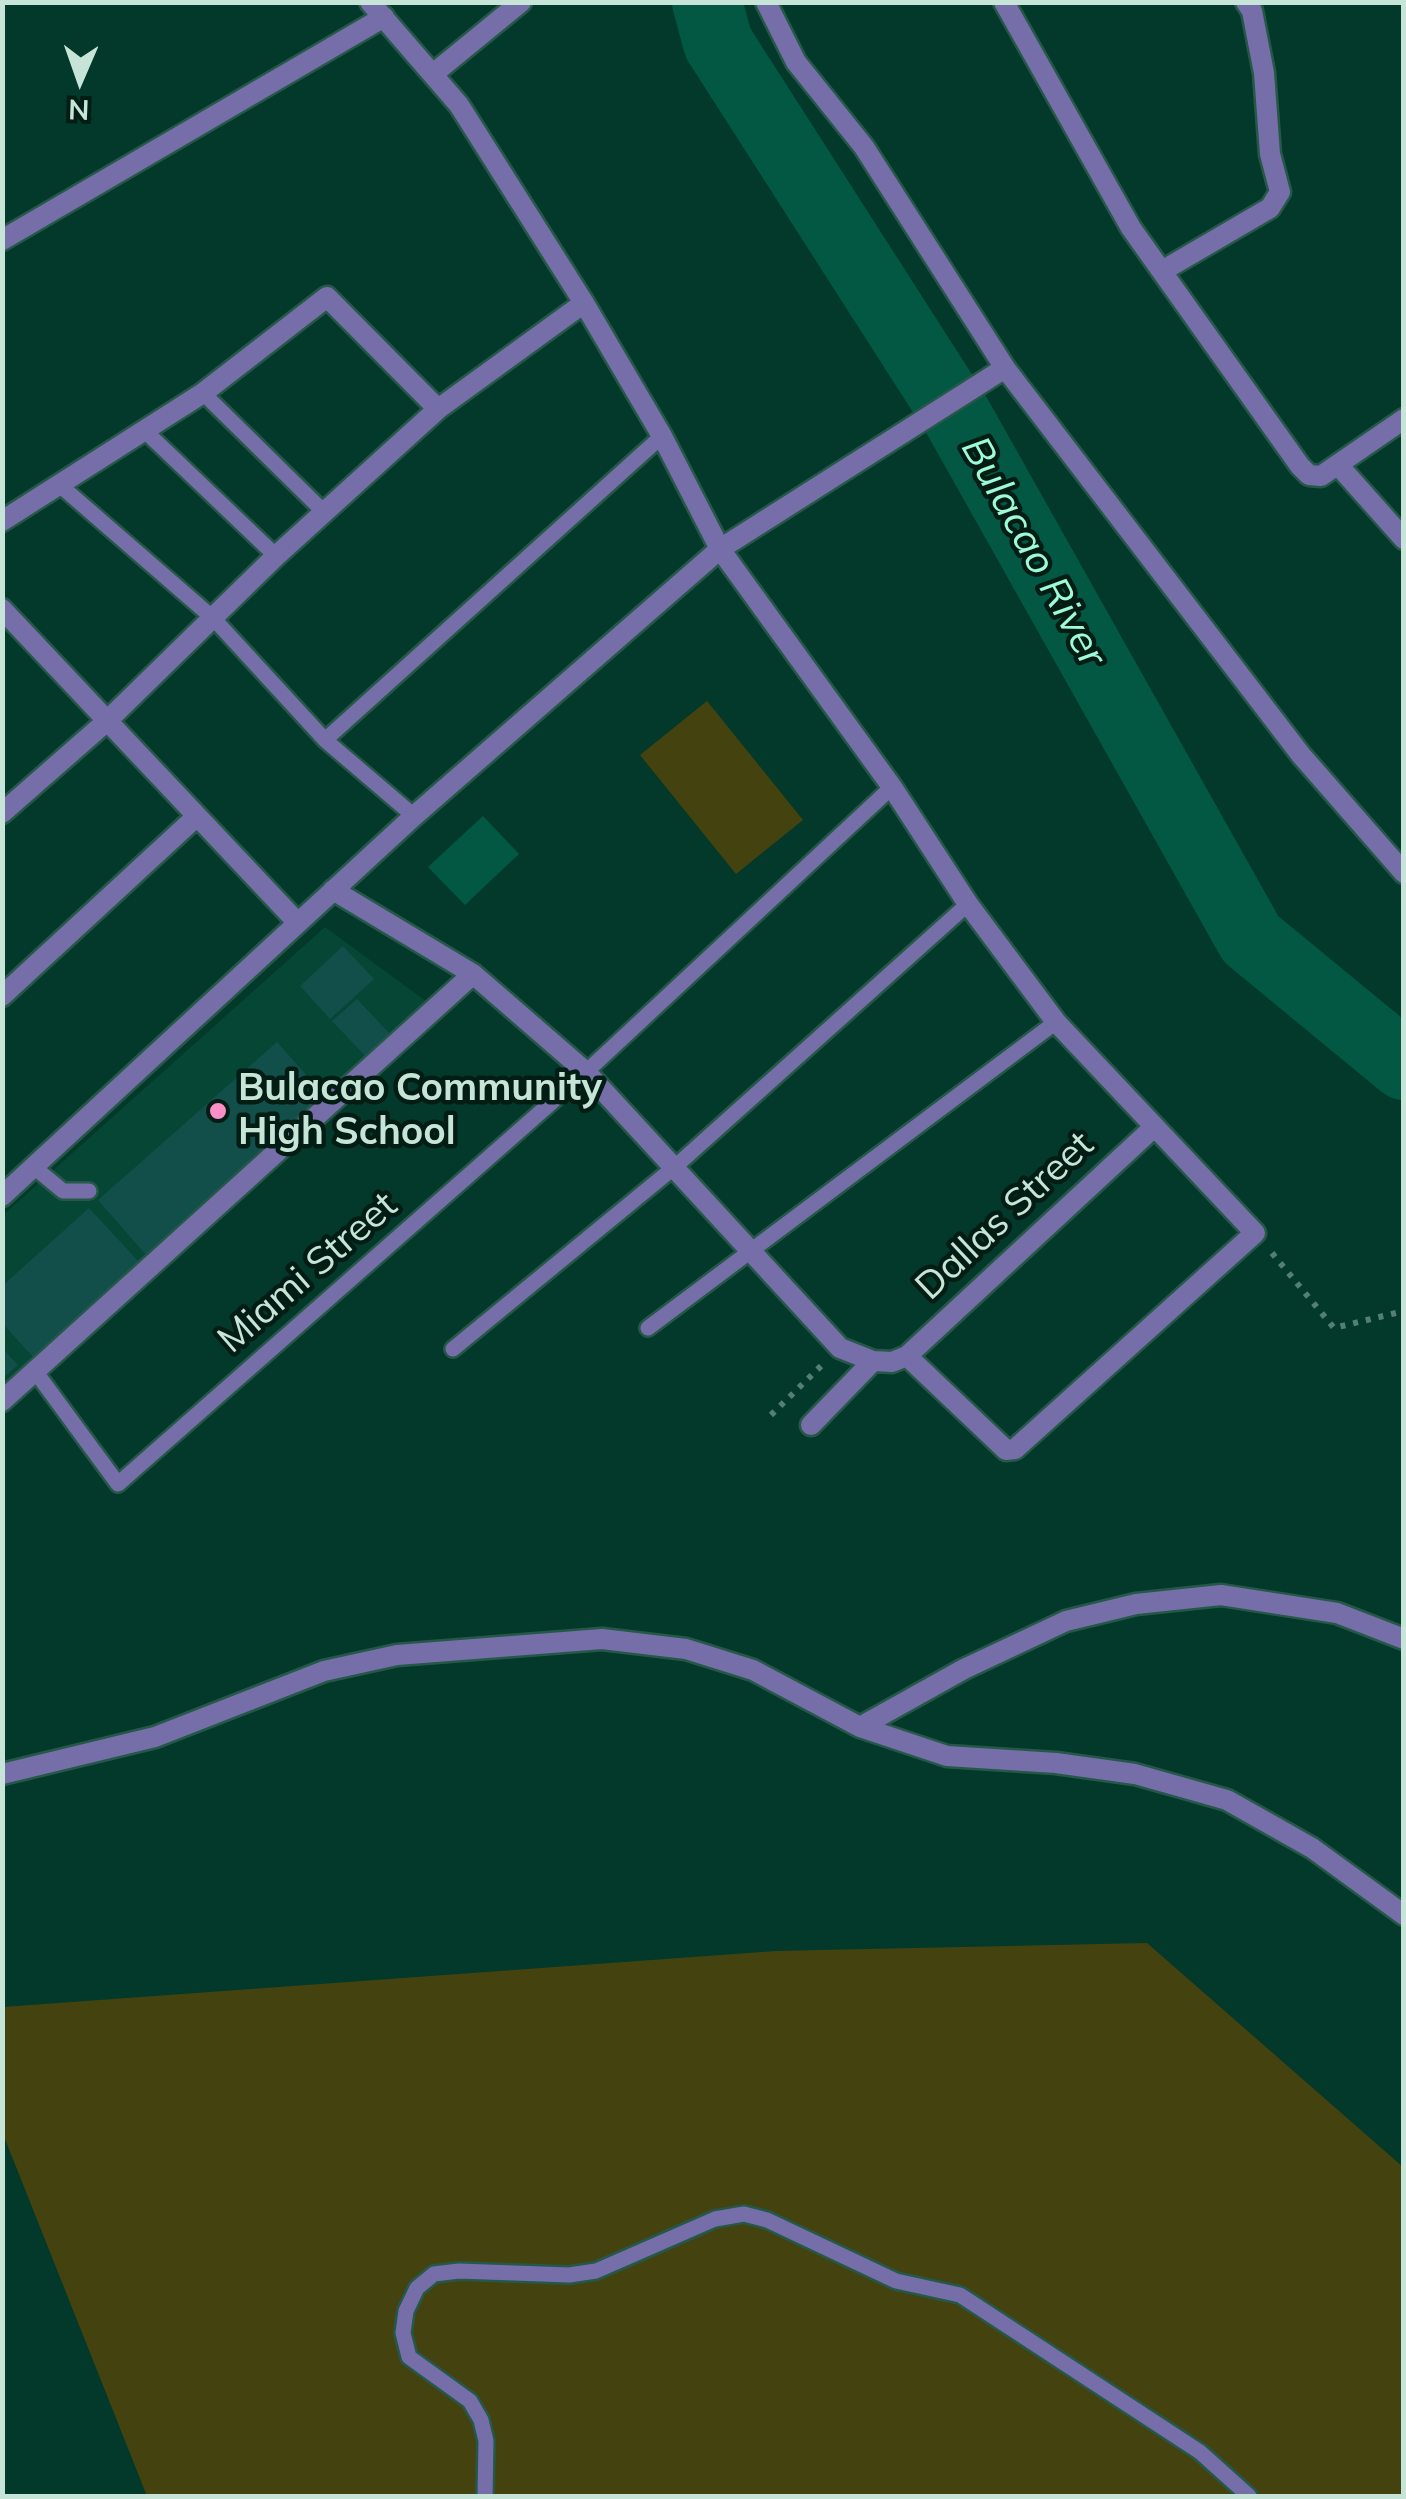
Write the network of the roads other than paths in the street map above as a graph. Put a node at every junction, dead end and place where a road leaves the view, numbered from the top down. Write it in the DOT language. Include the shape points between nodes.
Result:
graph roads {
  1 [pos="522,2"];
  2 [pos="766,2"];
  3 [pos="1004,2"];
  4 [pos="1246,2"];
  5 [pos="377,10"];
  6 [pos="433,74"];
  7 [pos="2,240"];
  8 [pos="1162,271"];
  9 [pos="584,303"];
  10 [pos="1005,368"];
  11 [pos="204,393"];
  12 [pos="438,408"];
  13 [pos="1404,419"];
  14 [pos="145,432"];
  15 [pos="662,436"];
  16 [pos="1338,466"];
  17 [pos="62,486"];
  18 [pos="325,513"];
  19 [pos="2,521"];
  20 [pos="1404,538"];
  21 [pos="720,548"];
  22 [pos="276,556"];
  23 [pos="6,620"];
  24 [pos="214,620"];
  25 [pos="107,721"];
  26 [pos="326,740"];
  27 [pos="892,787"];
  28 [pos="2,813"];
  29 [pos="414,816"];
  30 [pos="196,817"];
  31 [pos="1404,873"];
  32 [pos="333,890"];
  33 [pos="968,904"];
  34 [pos="297,922"];
  35 [pos="472,974"];
  36 [pos="2,996"];
  37 [pos="1056,1022"];
  38 [pos="586,1072"];
  39 [pos="1152,1128"];
  40 [pos="677,1165"];
  41 [pos="35,1168"];
  42 [pos="88,1191"];
  43 [pos="2,1196"];
  44 [pos="752,1254"];
  45 [pos="648,1328"];
  46 [pos="453,1349"];
  47 [pos="906,1356"];
  48 [pos="873,1361"];
  49 [pos="35,1371"];
  50 [pos="2,1401"];
  51 [pos="811,1425"];
  52 [pos="1404,1639"];
  53 [pos="860,1727"];
  54 [pos="2,1774"];
  55 [pos="1404,1915"];
  56 [pos="485,2496"];
  57 [pos="1249,2496"];
  1 -- 6 [label="street"];
  2 -- 10 [label="street" via="796,62 864,148"];
  3 -- 8 [label="street"];
  4 -- 8 [label="street" via="1264,73 1280,192 1270,208"];
  5 -- 6 [label="street"];
  5 -- 7 [label="street"];
  6 -- 9 [label="street"];
  8 -- 16 [label="street" via="1300,466 1321,476"];
  9 -- 12 [label="street"];
  9 -- 15 [label="street"];
  10 -- 21 [label="street"];
  10 -- 31 [label="street" via="1301,755"];
  11 -- 12 [label="street" via="327,297"];
  11 -- 14 [label="street"];
  11 -- 18 [label="lane"];
  12 -- 18 [label="street"];
  13 -- 16 [label="street"];
  14 -- 17 [label="street"];
  14 -- 22 [label="lane"];
  15 -- 21 [label="street"];
  15 -- 26 [label="lane"];
  16 -- 20 [label="street"];
  17 -- 19 [label="street"];
  17 -- 24 [label="lane"];
  18 -- 22 [label="street"];
  21 -- 27 [label="street"];
  21 -- 29 [label="street"];
  22 -- 24 [label="street"];
  23 -- 25 [label="street"];
  24 -- 25 [label="street"];
  24 -- 26 [label="lane"];
  25 -- 28 [label="street"];
  25 -- 30 [label="street"];
  26 -- 29 [label="lane"];
  27 -- 33 [label="street"];
  27 -- 38 [label="lane, Miami Street"];
  29 -- 32 [label="street"];
  30 -- 34 [label="street"];
  30 -- 36 [label="street"];
  32 -- 34 [label="street"];
  32 -- 35 [label="street"];
  33 -- 37 [label="street"];
  33 -- 40 [label="lane"];
  34 -- 41 [label="street"];
  35 -- 38 [label="street"];
  35 -- 49 [label="street"];
  37 -- 39 [label="street"];
  37 -- 44 [label="lane"];
  38 -- 40 [label="street"];
  38 -- 49 [label="lane, Miami Street" via="118,1484"];
  39 -- 47 [label="street, Dallas Street"];
  39 -- 47 [label="street" via="1255,1233 1015,1448 1006,1450"];
  40 -- 44 [label="street"];
  40 -- 46 [label="lane"];
  41 -- 42 [label="lane" via="63,1191"];
  41 -- 43 [label="street"];
  44 -- 45 [label="lane"];
  44 -- 48 [label="street" via="840,1348"];
  47 -- 48 [label="street"];
  48 -- 51 [label="street"];
  49 -- 50 [label="street"];
  52 -- 53 [label="street" via="1336,1613 1221,1595 1136,1604 1066,1621"];
  53 -- 54 [label="street" via="753,1670 686,1648 602,1639 396,1656 324,1671 155,1737"];
  53 -- 55 [label="street" via="948,1756 1135,1774 1227,1800 1312,1848"];
  56 -- 57 [label="lane" via="482,2420 470,2401 409,2357 404,2322 417,2288 434,2274 459,2271 596,2271 715,2219 744,2214 896,2281 960,2295 1200,2452"];
}
